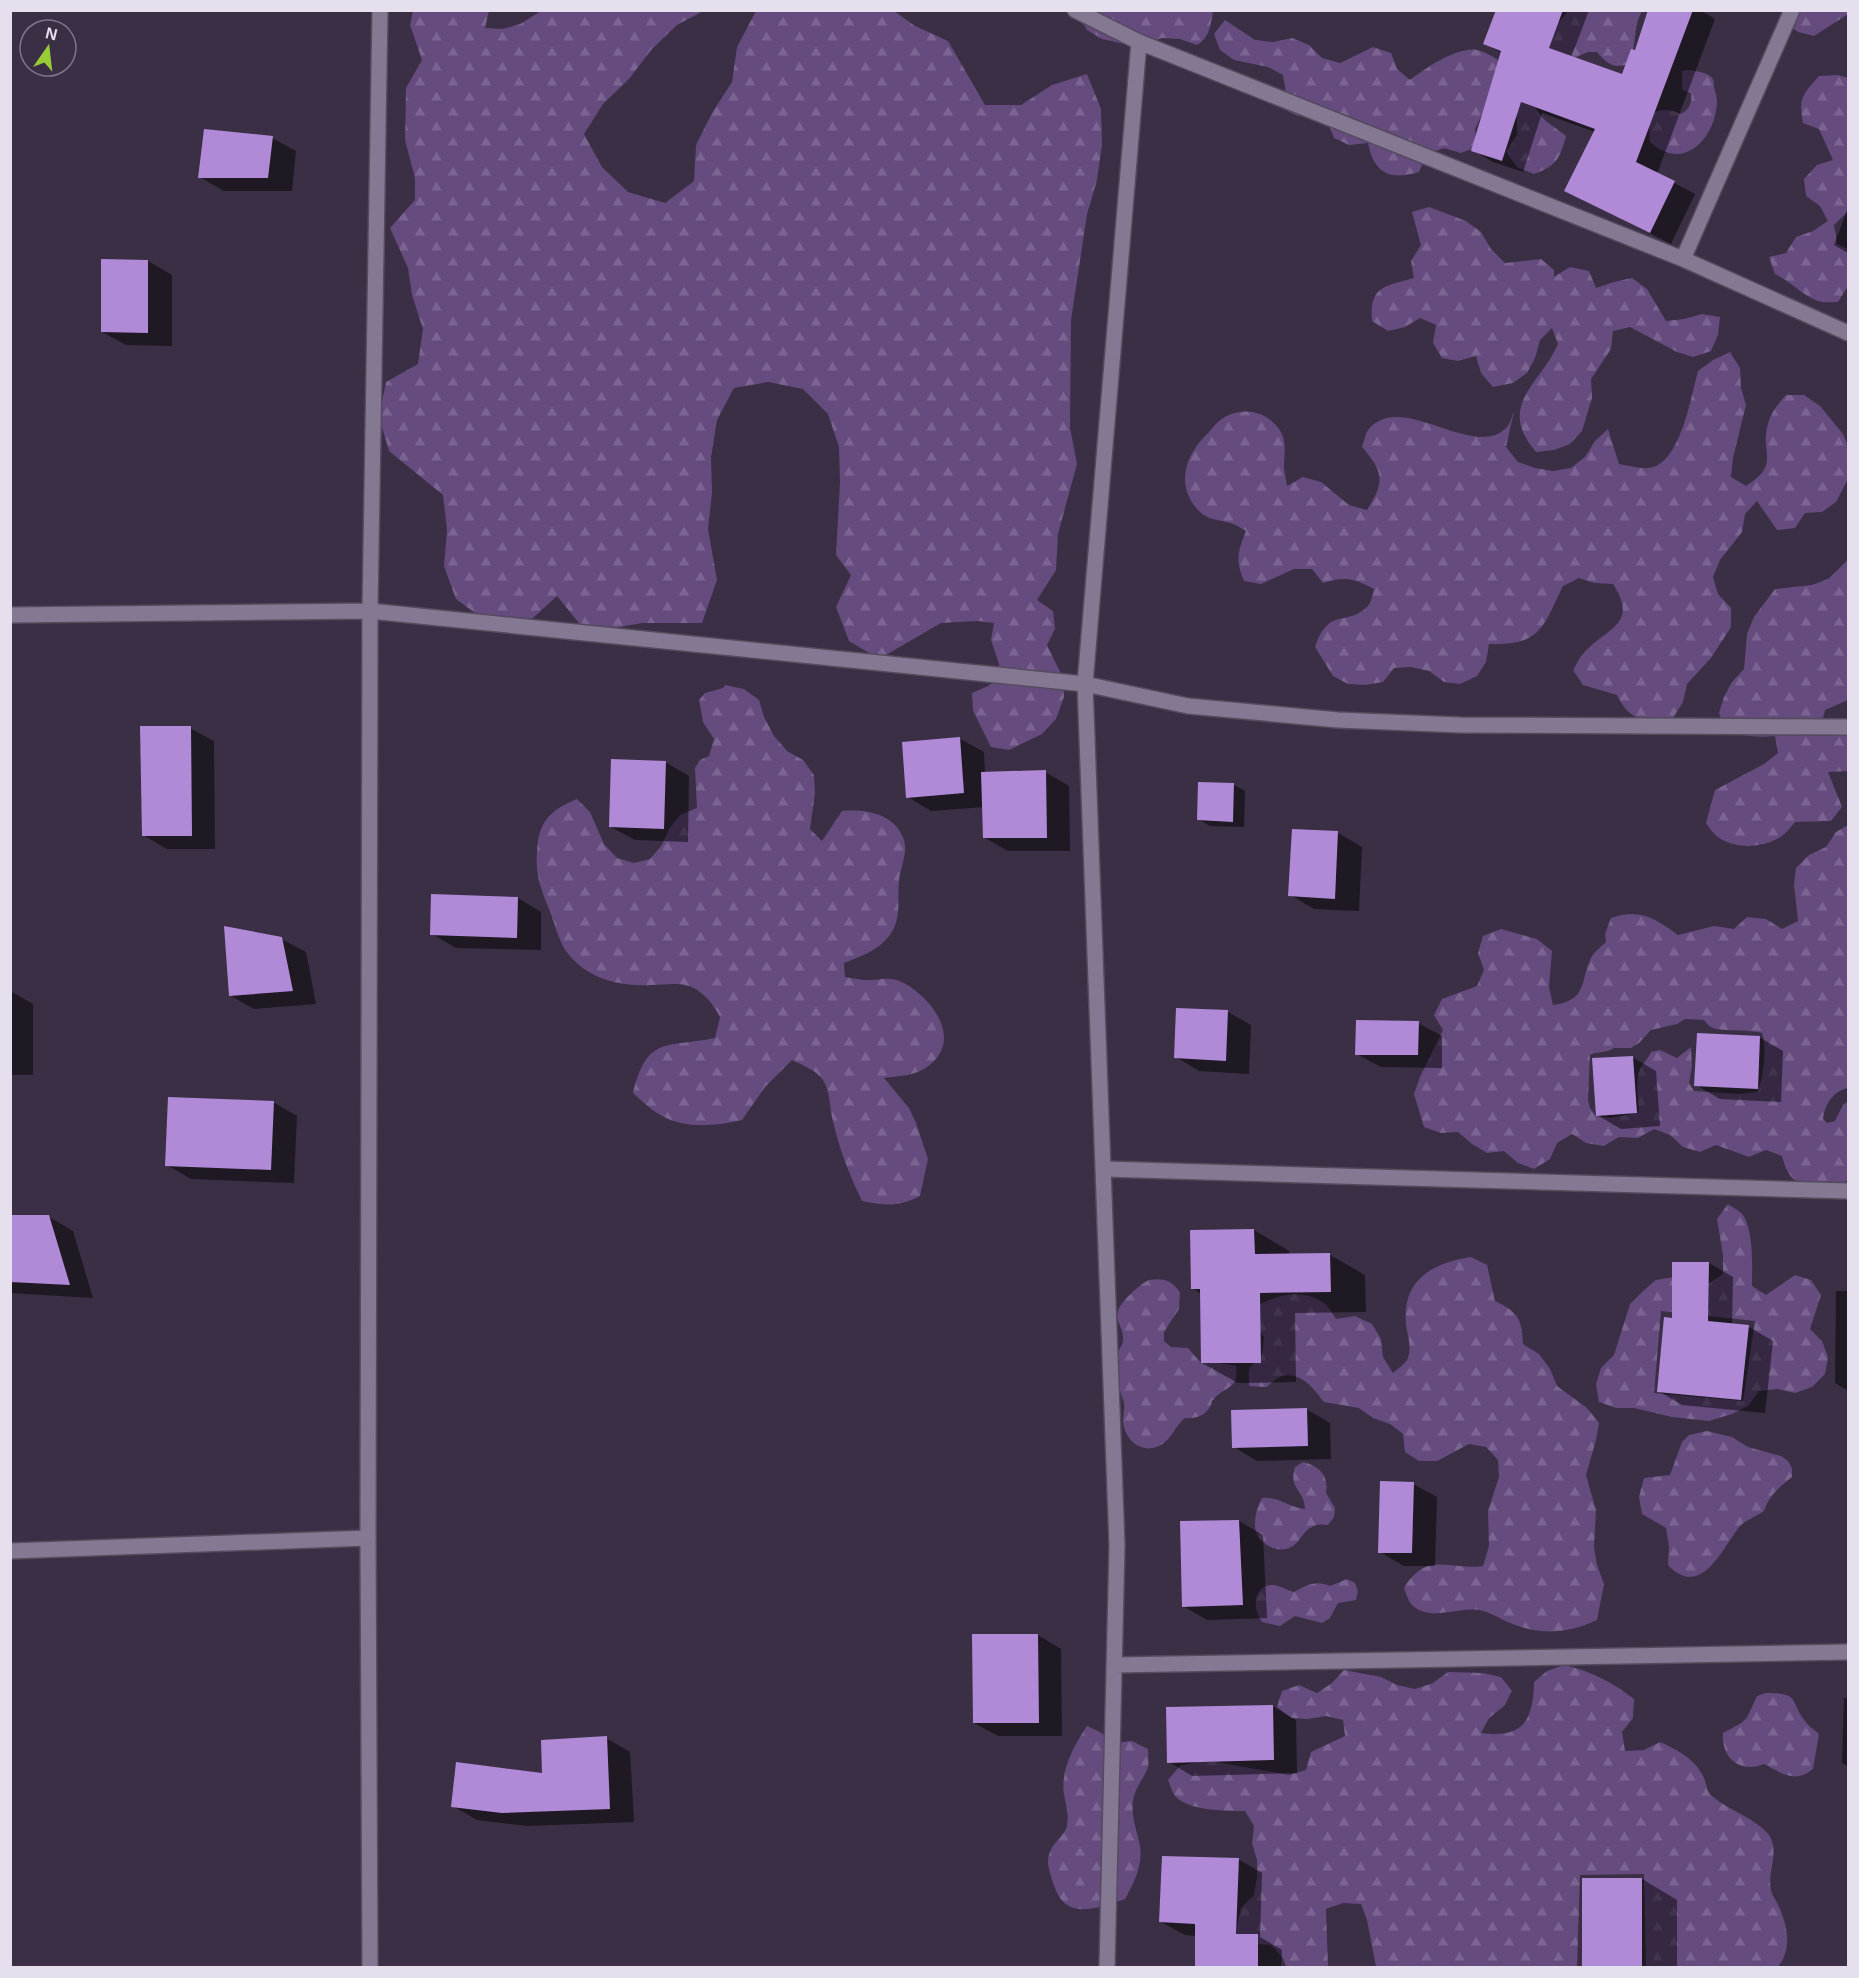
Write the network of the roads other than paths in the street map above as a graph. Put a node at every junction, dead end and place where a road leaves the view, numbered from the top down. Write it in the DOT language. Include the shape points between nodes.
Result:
graph roads {
  1 [pos="380,10"];
  2 [pos="1075,10"];
  3 [pos="1792,10"];
  4 [pos="1139,42"];
  5 [pos="1683,259"];
  6 [pos="1848,333"];
  7 [pos="370,611"];
  8 [pos="10,615"];
  9 [pos="1085,684"];
  10 [pos="1848,728"];
  11 [pos="1104,1169"];
  12 [pos="1848,1191"];
  13 [pos="368,1538"];
  14 [pos="10,1551"];
  15 [pos="1848,1652"];
  16 [pos="1114,1665"];
  17 [pos="370,1968"];
  18 [pos="1107,1968"];
  1 -- 7 [label="street"];
  2 -- 4 [label="street"];
  3 -- 5 [label="street"];
  4 -- 5 [label="street"];
  4 -- 9 [label="street"];
  5 -- 6 [label="street"];
  7 -- 8 [label="street"];
  7 -- 9 [label="street"];
  7 -- 13 [label="street"];
  9 -- 10 [label="street" via="1188,706 1338,720 1460,725"];
  9 -- 11 [label="street"];
  11 -- 12 [label="street"];
  11 -- 16 [label="street" via="1117,1545"];
  13 -- 14 [label="street"];
  13 -- 17 [label="street"];
  15 -- 16 [label="street"];
  16 -- 18 [label="street"];
}
